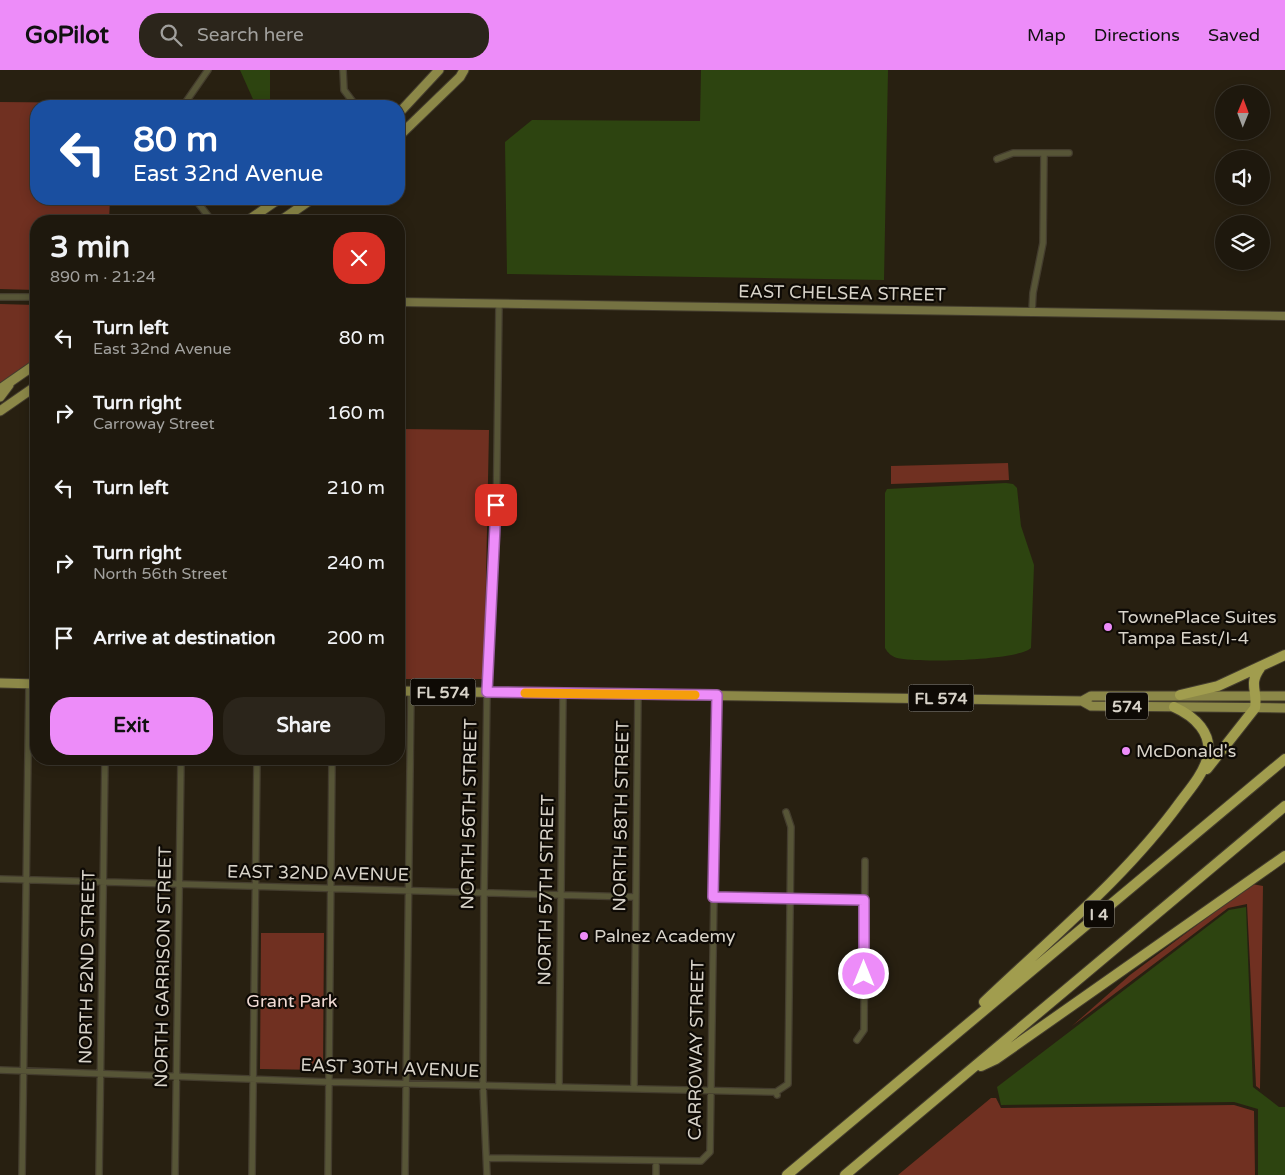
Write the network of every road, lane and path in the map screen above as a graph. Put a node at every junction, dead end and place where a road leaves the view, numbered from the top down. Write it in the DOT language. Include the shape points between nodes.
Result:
graph roads {
  1 [pos="208,70"];
  2 [pos="343,70"];
  3 [pos="439,70"];
  4 [pos="468,70"];
  5 [pos="462,73"];
  6 [pos="187,100"];
  7 [pos="352,100"];
  8 [pos="405,107"];
  9 [pos="405,130"];
  10 [pos="1044,153"];
  11 [pos="1069,153"];
  12 [pos="997,159"];
  13 [pos="200,205"];
  14 [pos="270,205"];
  15 [pos="303,205"];
  16 [pos="207,215"];
  17 [pos="256,215"];
  18 [pos="289,215"];
  19 [pos="0,296"];
  20 [pos="30,297"];
  21 [pos="405,302"];
  22 [pos="499,303"];
  23 [pos="1032,311"];
  24 [pos="1285,316"];
  25 [pos="30,368"];
  26 [pos="9,382"];
  27 [pos="0,389"];
  28 [pos="30,390"];
  29 [pos="0,397"];
  30 [pos="0,411"];
  31 [pos="1285,655"];
  32 [pos="1260,668"];
  33 [pos="0,683"];
  34 [pos="30,684"];
  35 [pos="405,691"];
  36 [pos="411,691"];
  37 [pos="487,692"];
  38 [pos="563,693"];
  39 [pos="638,694"];
  40 [pos="717,695"];
  41 [pos="1180,695"];
  42 [pos="1257,696"];
  43 [pos="1285,696"];
  44 [pos="1082,701"];
  45 [pos="1174,707"];
  46 [pos="1255,708"];
  47 [pos="1285,708"];
  48 [pos="1285,759"];
  49 [pos="30,765"];
  50 [pos="105,765"];
  51 [pos="181,765"];
  52 [pos="257,765"];
  53 [pos="332,765"];
  54 [pos="1285,806"];
  55 [pos="786,812"];
  56 [pos="1172,813"];
  57 [pos="1285,856"];
  58 [pos="865,861"];
  59 [pos="0,878"];
  60 [pos="26,879"];
  61 [pos="103,883"];
  62 [pos="179,885"];
  63 [pos="255,887"];
  64 [pos="332,889"];
  65 [pos="408,890"];
  66 [pos="484,892"];
  67 [pos="561,895"];
  68 [pos="635,897"];
  69 [pos="713,897"];
  70 [pos="789,898"];
  71 [pos="864,900"];
  72 [pos="858,1040"];
  73 [pos="0,1070"];
  74 [pos="23,1070"];
  75 [pos="912,1070"];
  76 [pos="968,1071"];
  77 [pos="101,1073"];
  78 [pos="176,1076"];
  79 [pos="253,1078"];
  80 [pos="329,1082"];
  81 [pos="406,1083"];
  82 [pos="483,1086"];
  83 [pos="559,1086"];
  84 [pos="634,1088"];
  85 [pos="712,1090"];
  86 [pos="487,1158"];
  87 [pos="656,1161"];
  88 [pos="22,1175"];
  89 [pos="99,1175"];
  90 [pos="175,1175"];
  91 [pos="252,1175"];
  92 [pos="328,1175"];
  93 [pos="405,1175"];
  94 [pos="487,1175"];
  95 [pos="656,1175"];
  96 [pos="787,1175"];
  97 [pos="845,1175"];
  1 -- 6 [label="street"];
  2 -- 7 [label="street" via="344,90"];
  3 -- 8 [label="main road"];
  4 -- 5 [label="street"];
  5 -- 9 [label="main road"];
  10 -- 11 [label="street"];
  10 -- 12 [label="street" via="1013,153"];
  10 -- 23 [label="street" via="1043,243"];
  13 -- 16 [label="street"];
  14 -- 17 [label="main road"];
  15 -- 18 [label="main road"];
  19 -- 20 [label="street"];
  21 -- 22 [label="street, EAST CHELSEA STREET"];
  22 -- 23 [label="street, EAST CHELSEA STREET"];
  22 -- 37 [label="street, NORTH 56TH STREET" via="496,536"];
  23 -- 24 [label="street, EAST CHELSEA STREET"];
  25 -- 26 [label="main road"];
  26 -- 27 [label="main road"];
  26 -- 29 [label="main road"];
  28 -- 30 [label="main road"];
  31 -- 32 [label="highway"];
  32 -- 41 [label="highway" via="1218,686"];
  32 -- 42 [label="highway" via="1253,686"];
  33 -- 34 [label="main road"];
  35 -- 36 [label="main road, FL 574"];
  36 -- 37 [label="main road, FL 574"];
  36 -- 65 [label="street"];
  37 -- 38 [label="main road, FL 574"];
  37 -- 66 [label="street, NORTH 56TH STREET"];
  38 -- 39 [label="main road, FL 574"];
  38 -- 67 [label="street, NORTH 57TH STREET"];
  39 -- 40 [label="main road, FL 574"];
  39 -- 68 [label="street, NORTH 58TH STREET"];
  40 -- 44 [label="main road, FL 574"];
  40 -- 69 [label="street, CARROWAY STREET"];
  41 -- 42 [label="main road, FL 574"];
  41 -- 44 [label="main road, FL 574" via="1091,696"];
  42 -- 43 [label="main road, FL 574"];
  42 -- 46 [label="highway"];
  44 -- 45 [label="main road, 574" via="1091,706"];
  45 -- 46 [label="main road, 574"];
  45 -- 56 [label="highway" via="1199,723 1208,744 1207,759"];
  46 -- 47 [label="main road, 574"];
  46 -- 56 [label="highway"];
  48 -- 75 [label="highway, I 4"];
  49 -- 60 [label="street"];
  50 -- 61 [label="street, NORTH 52ND STREET"];
  51 -- 62 [label="street, NORTH GARRISON STREET"];
  52 -- 63 [label="street"];
  53 -- 64 [label="street"];
  54 -- 76 [label="highway, I 4"];
  55 -- 70 [label="street" via="791,827"];
  56 -- 75 [label="highway" via="1115,877"];
  57 -- 76 [label="highway" via="996,1059"];
  58 -- 71 [label="street"];
  59 -- 60 [label="street, EAST 32ND AVENUE"];
  60 -- 61 [label="street, EAST 32ND AVENUE"];
  60 -- 74 [label="street"];
  61 -- 62 [label="street, EAST 32ND AVENUE"];
  61 -- 77 [label="street, NORTH 52ND STREET"];
  62 -- 63 [label="street, EAST 32ND AVENUE"];
  62 -- 78 [label="street, NORTH GARRISON STREET"];
  63 -- 64 [label="street, EAST 32ND AVENUE"];
  63 -- 79 [label="street"];
  64 -- 65 [label="street, EAST 32ND AVENUE"];
  64 -- 80 [label="street"];
  65 -- 66 [label="street, EAST 32ND AVENUE"];
  65 -- 81 [label="street"];
  66 -- 67 [label="street, EAST 32ND AVENUE"];
  66 -- 82 [label="street, NORTH 56TH STREET"];
  67 -- 68 [label="street, EAST 32ND AVENUE"];
  67 -- 83 [label="street, NORTH 57TH STREET"];
  68 -- 84 [label="street, NORTH 58TH STREET"];
  69 -- 70 [label="street"];
  69 -- 85 [label="street, CARROWAY STREET"];
  70 -- 71 [label="street"];
  70 -- 85 [label="street, EAST 30TH AVENUE" via="788,1084 777,1094"];
  71 -- 72 [label="street" via="864,1030"];
  73 -- 74 [label="street, EAST 30TH AVENUE"];
  74 -- 77 [label="street, EAST 30TH AVENUE"];
  74 -- 88 [label="street"];
  75 -- 96 [label="highway, I 4"];
  76 -- 97 [label="highway, I 4"];
  77 -- 78 [label="street, EAST 30TH AVENUE"];
  77 -- 89 [label="street, NORTH 52ND STREET"];
  78 -- 79 [label="street, EAST 30TH AVENUE"];
  78 -- 90 [label="street, NORTH GARRISON STREET"];
  79 -- 80 [label="street, EAST 30TH AVENUE"];
  79 -- 91 [label="street"];
  80 -- 81 [label="street, EAST 30TH AVENUE"];
  80 -- 92 [label="street"];
  81 -- 82 [label="street, EAST 30TH AVENUE"];
  81 -- 93 [label="street"];
  82 -- 83 [label="street, EAST 30TH AVENUE"];
  82 -- 86 [label="street, NORTH 56TH STREET"];
  83 -- 84 [label="street, EAST 30TH AVENUE"];
  84 -- 85 [label="street, EAST 30TH AVENUE"];
  85 -- 87 [label="street, CARROWAY STREET" via="710,1152 701,1161"];
  86 -- 87 [label="street"];
  86 -- 94 [label="street, NORTH 56TH STREET"];
  87 -- 95 [label="street"];
}
